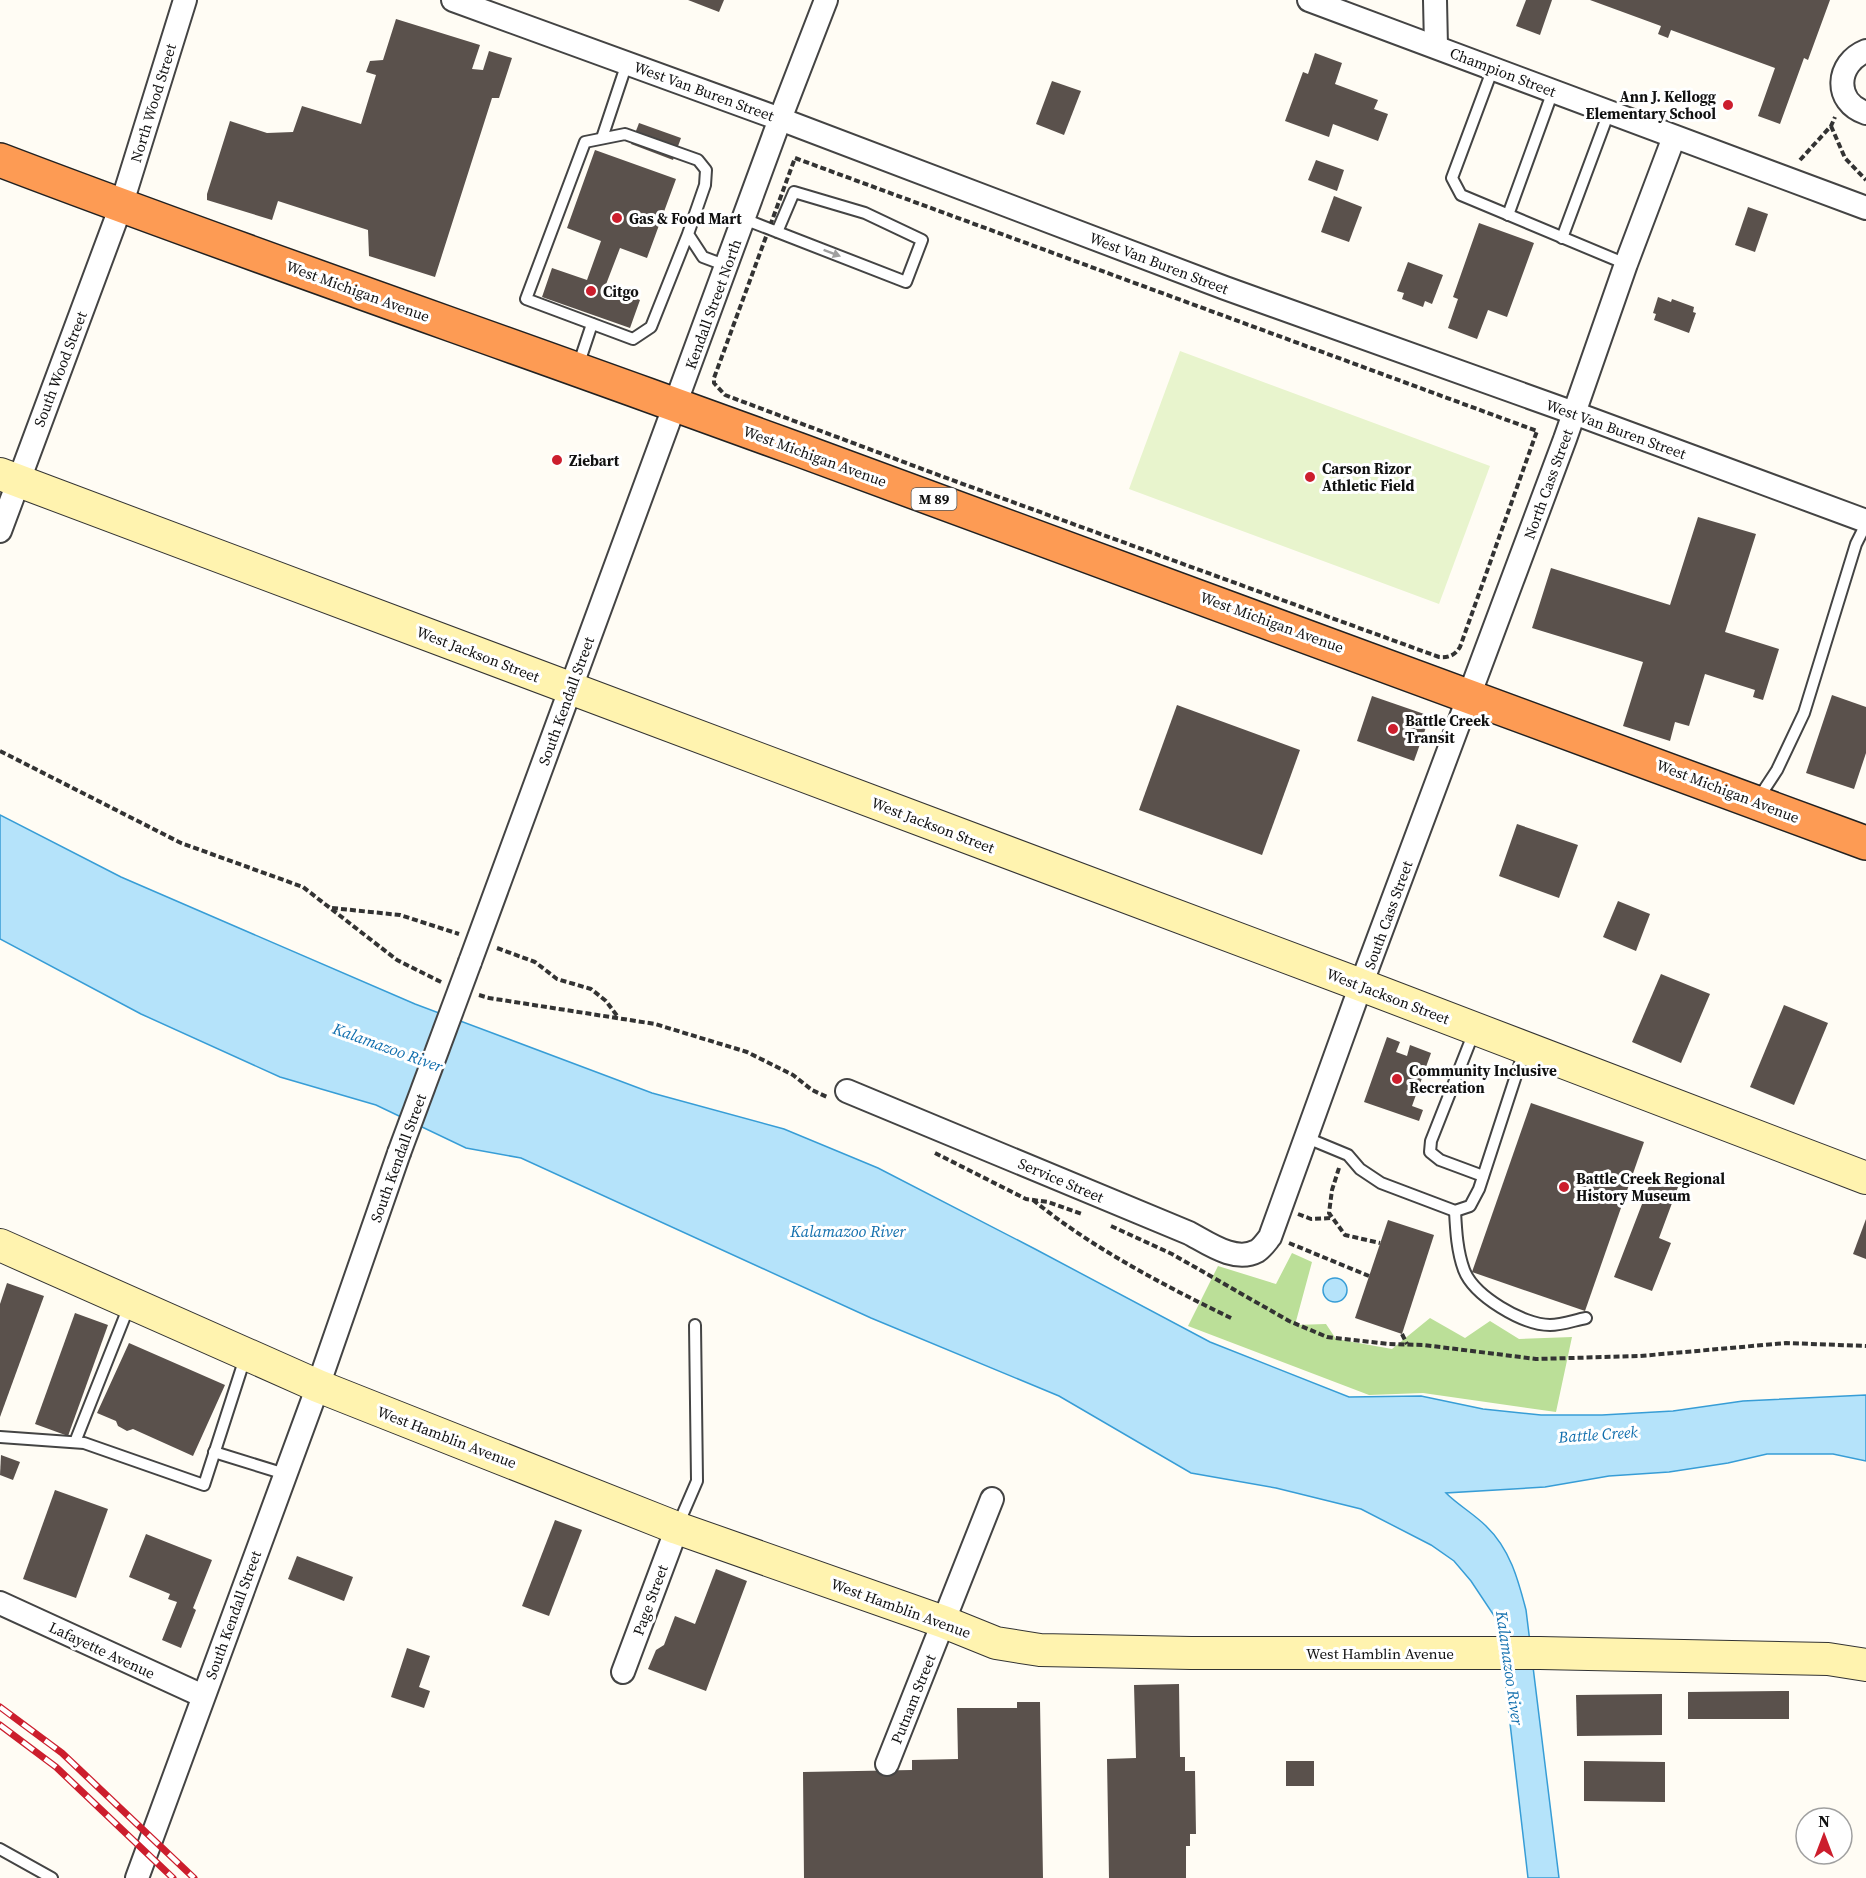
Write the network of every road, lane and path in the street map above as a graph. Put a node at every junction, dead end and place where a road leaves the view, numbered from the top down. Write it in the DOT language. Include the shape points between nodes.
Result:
graph roads {
  1 [pos="185,0"];
  2 [pos="453,0"];
  3 [pos="826,0"];
  4 [pos="1309,0"];
  5 [pos="1435,0"];
  6 [pos="1436,46"];
  7 [pos="1866,51"];
  8 [pos="627,63"];
  9 [pos="1493,68"];
  10 [pos="1553,91"];
  11 [pos="1839,108"];
  12 [pos="1609,112"];
  13 [pos="1866,113"];
  14 [pos="780,119"];
  15 [pos="1831,126"];
  16 [pos="1674,137"];
  17 [pos="602,138"];
  18 [pos="0,160"];
  19 [pos="1800,160"];
  20 [pos="1866,180"];
  21 [pos="121,206"];
  22 [pos="1866,208"];
  23 [pos="1508,215"];
  24 [pos="744,219"];
  25 [pos="773,231"];
  26 [pos="688,234"];
  27 [pos="1562,238"];
  28 [pos="1626,264"];
  29 [pos="727,266"];
  30 [pos="592,324"];
  31 [pos="576,370"];
  32 [pos="676,405"];
  33 [pos="1574,413"];
  34 [pos="9,477"];
  35 [pos="1866,523"];
  36 [pos="0,531"];
  37 [pos="570,689"];
  38 [pos="1470,694"];
  39 [pos="1756,802"];
  40 [pos="1866,843"];
  41 [pos="1361,985"];
  42 [pos="1475,1029"];
  43 [pos="1526,1048"];
  44 [pos="847,1092"];
  45 [pos="1306,1138"];
  46 [pos="1341,1162"];
  47 [pos="1483,1176"];
  48 [pos="1866,1178"];
  49 [pos="1032,1200"];
  50 [pos="1281,1207"];
  51 [pos="1455,1211"];
  52 [pos="1332,1218"];
  53 [pos="1271,1237"];
  54 [pos="1380,1243"];
  55 [pos="0,1245"];
  56 [pos="1369,1276"];
  57 [pos="130,1303"];
  58 [pos="1233,1318"];
  59 [pos="1586,1318"];
  60 [pos="695,1325"];
  61 [pos="1402,1334"];
  62 [pos="1407,1344"];
  63 [pos="246,1355"];
  64 [pos="318,1386"];
  65 [pos="0,1437"];
  66 [pos="75,1442"];
  67 [pos="214,1452"];
  68 [pos="285,1474"];
  69 [pos="992,1499"];
  70 [pos="677,1528"];
  71 [pos="0,1603"];
  72 [pos="944,1622"];
  73 [pos="1866,1665"];
  74 [pos="623,1672"];
  75 [pos="203,1696"];
  76 [pos="887,1764"];
  77 [pos="0,1849"];
  78 [pos="52,1878"];
  79 [pos="137,1878"];
  1 -- 21 [label="street, North Wood Street"];
  2 -- 8 [label="street, West Van Buren Street"];
  3 -- 14 [label="street, Kendall Street North"];
  4 -- 6 [label="street, Champion Street"];
  5 -- 6 [label="street"];
  6 -- 9 [label="street, Champion Street"];
  7 -- 13 [label="street" via="1848,64 1842,85 1851,104"];
  8 -- 14 [label="street, West Van Buren Street"];
  8 -- 17 [label="lane"];
  9 -- 10 [label="street, Champion Street"];
  9 -- 23 [label="lane" via="1452,178 1461,195"];
  10 -- 12 [label="street, Champion Street"];
  10 -- 23 [label="lane"];
  11 -- 15 [label="path"];
  12 -- 16 [label="street, Champion Street"];
  12 -- 27 [label="lane"];
  14 -- 24 [label="street, Kendall Street North"];
  14 -- 33 [label="street, West Van Buren Street" via="1225,288"];
  15 -- 19 [label="path"];
  15 -- 20 [label="path" via="1845,158"];
  16 -- 22 [label="street, Champion Street"];
  16 -- 28 [label="street, North Cass Street"];
  17 -- 26 [label="lane" via="625,134 698,160 706,170 705,185"];
  17 -- 30 [label="lane" via="585,142 526,298"];
  18 -- 21 [label="highway, West Michigan Avenue / M 89"];
  21 -- 31 [label="highway, West Michigan Avenue / M 89"];
  21 -- 34 [label="street, South Wood Street"];
  23 -- 27 [label="lane"];
  24 -- 25 [label="lane"];
  24 -- 29 [label="street, Kendall Street North"];
  25 -- 25 [label="lane, one-way" via="906,282 922,240 866,213 794,192"];
  25 -- 25 [label="path" via="795,158 1537,432 1460,647 1452,655 1439,657 725,395 714,378"];
  26 -- 29 [label="lane" via="704,257"];
  26 -- 30 [label="lane" via="651,327 633,339"];
  27 -- 28 [label="lane"];
  28 -- 33 [label="street, North Cass Street"];
  29 -- 32 [label="street, Kendall Street North"];
  30 -- 31 [label="lane"];
  31 -- 32 [label="highway, West Michigan Avenue / M 89"];
  32 -- 37 [label="street, South Kendall Street"];
  32 -- 38 [label="highway, West Michigan Avenue / M 89"];
  33 -- 35 [label="street, West Van Buren Street"];
  33 -- 38 [label="street, North Cass Street"];
  34 -- 36 [label="street, South Wood Street"];
  34 -- 37 [label="street, West Jackson Street"];
  35 -- 39 [label="lane" via="1804,713 1777,770"];
  37 -- 41 [label="street, West Jackson Street"];
  37 -- 64 [label="street, South Kendall Street, bridge" via="399,1153"];
  38 -- 39 [label="highway, West Michigan Avenue / M 89"];
  38 -- 41 [label="street, South Cass Street"];
  39 -- 40 [label="highway, West Michigan Avenue / M 89"];
  41 -- 42 [label="street, West Jackson Street"];
  41 -- 45 [label="street, South Cass Street"];
  42 -- 43 [label="street, West Jackson Street"];
  42 -- 47 [label="lane" via="1430,1152 1440,1160"];
  43 -- 47 [label="lane"];
  43 -- 48 [label="street, West Jackson Street"];
  44 -- 53 [label="street, Service Street" via="1224,1251 1242,1256 1258,1251"];
  45 -- 50 [label="street, South Cass Street"];
  45 -- 51 [label="lane" via="1348,1155 1381,1183"];
  46 -- 52 [label="path" via="1332,1190"];
  47 -- 51 [label="lane" via="1470,1206"];
  49 -- 58 [label="path" via="1137,1269"];
  50 -- 52 [label="path" via="1311,1219"];
  50 -- 53 [label="street, South Cass Street"];
  51 -- 59 [label="lane" via="1464,1270 1480,1291 1519,1318 1550,1325"];
  52 -- 54 [label="path" via="1345,1235"];
  53 -- 56 [label="path"];
  55 -- 57 [label="street, West Hamblin Avenue"];
  57 -- 63 [label="street, West Hamblin Avenue"];
  57 -- 66 [label="lane"];
  60 -- 70 [label="lane" via="697,1481"];
  61 -- 62 [label="path"];
  63 -- 64 [label="street, West Hamblin Avenue"];
  63 -- 67 [label="lane"];
  64 -- 68 [label="street, South Kendall Street"];
  64 -- 70 [label="street, West Hamblin Avenue"];
  65 -- 66 [label="lane"];
  66 -- 67 [label="lane" via="204,1485"];
  67 -- 68 [label="lane"];
  68 -- 75 [label="street, South Kendall Street"];
  69 -- 72 [label="street, Putnam Street"];
  70 -- 72 [label="street, West Hamblin Avenue"];
  70 -- 74 [label="street, Page Street"];
  71 -- 75 [label="street, Lafayette Avenue"];
  72 -- 73 [label="street, West Hamblin Avenue" via="996,1643 1040,1650 1540,1653 1828,1659"];
  72 -- 76 [label="street, Putnam Street"];
  75 -- 79 [label="street, South Kendall Street"];
  77 -- 78 [label="lane"];
}
